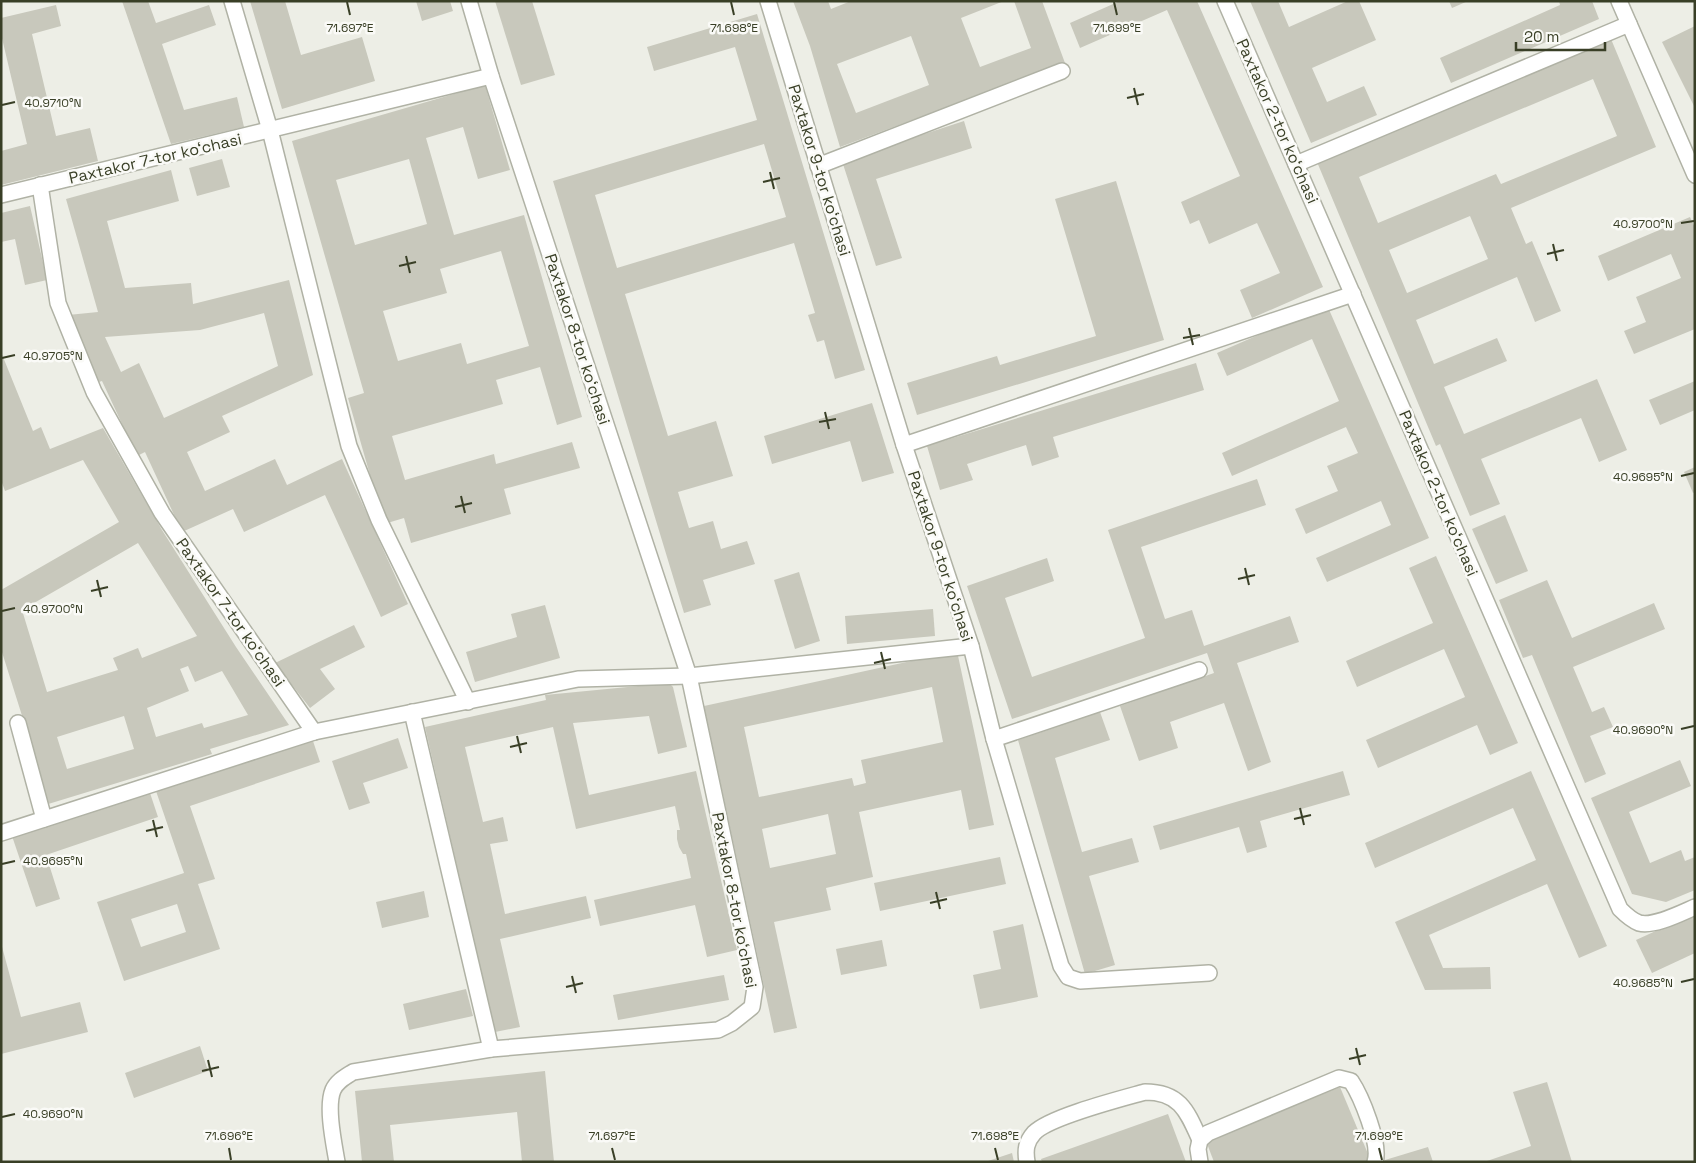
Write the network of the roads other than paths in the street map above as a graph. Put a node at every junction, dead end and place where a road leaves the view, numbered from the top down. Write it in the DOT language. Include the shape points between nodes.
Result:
graph roads {
  1 [pos="232,1"];
  2 [pos="469,1"];
  3 [pos="768,1"];
  4 [pos="1225,1"];
  5 [pos="1619,1"];
  6 [pos="1629,24"];
  7 [pos="1062,72"];
  8 [pos="491,76"];
  9 [pos="270,130"];
  10 [pos="1296,164"];
  11 [pos="818,166"];
  12 [pos="1695,175"];
  13 [pos="40,185"];
  14 [pos="1,195"];
  15 [pos="1353,294"];
  16 [pos="904,445"];
  17 [pos="971,646"];
  18 [pos="1199,670"];
  19 [pos="689,676"];
  20 [pos="468,702"];
  21 [pos="412,712"];
  22 [pos="18,723"];
  23 [pos="314,732"];
  24 [pos="994,739"];
  25 [pos="44,819"];
  26 [pos="1,832"];
  27 [pos="1695,907"];
  28 [pos="1209,973"];
  29 [pos="490,1049"];
  30 [pos="1200,1140"];
  31 [pos="337,1162"];
  32 [pos="1027,1162"];
  33 [pos="1200,1162"];
  34 [pos="1375,1162"];
  1 -- 9 [label="street"];
  2 -- 8 [label="street, Paxtakor 8-tor koʻchasi"];
  3 -- 11 [label="street, Paxtakor 9-tor koʻchasi"];
  4 -- 10 [label="street, Paxtakor 2-tor koʻchasi"];
  5 -- 6 [label="street"];
  6 -- 10 [label="street"];
  6 -- 12 [label="street"];
  7 -- 11 [label="street"];
  8 -- 9 [label="street, Paxtakor 7-tor koʻchasi"];
  8 -- 19 [label="street, Paxtakor 8-tor koʻchasi"];
  9 -- 13 [label="street, Paxtakor 7-tor koʻchasi"];
  9 -- 20 [label="street" via="349,446 379,520"];
  10 -- 15 [label="street, Paxtakor 2-tor koʻchasi"];
  11 -- 16 [label="street, Paxtakor 9-tor koʻchasi"];
  13 -- 14 [label="street, Paxtakor 7-tor koʻchasi"];
  13 -- 23 [label="street, Paxtakor 7-tor koʻchasi" via="58,303 94,392 162,513"];
  15 -- 16 [label="street"];
  15 -- 27 [label="street, Paxtakor 2-tor koʻchasi" via="1620,909 1639,923 1648,923"];
  16 -- 17 [label="street, Paxtakor 9-tor koʻchasi"];
  17 -- 19 [label="street"];
  17 -- 24 [label="street, Paxtakor 9-tor koʻchasi"];
  18 -- 24 [label="street"];
  19 -- 20 [label="street" via="578,678"];
  19 -- 29 [label="street, Paxtakor 8-tor koʻchasi" via="755,987 752,1006 718,1030"];
  20 -- 21 [label="street"];
  21 -- 23 [label="street"];
  21 -- 29 [label="street"];
  22 -- 25 [label="street"];
  23 -- 25 [label="street"];
  24 -- 28 [label="street, Paxtakor 9-tor koʻchasi" via="1061,966 1068,977 1080,981"];
  25 -- 26 [label="street"];
  29 -- 31 [label="street, Paxtakor 8-tor koʻchasi" via="353,1072 340,1079 332,1091 330,1112"];
  30 -- 32 [label="street" via="1190,1117 1170,1095 1145,1092 1054,1120 1035,1132 1026,1146"];
  30 -- 33 [label="street"];
  30 -- 34 [label="street" via="1208,1133 1339,1078 1350,1081 1357,1090 1376,1141"];
}
